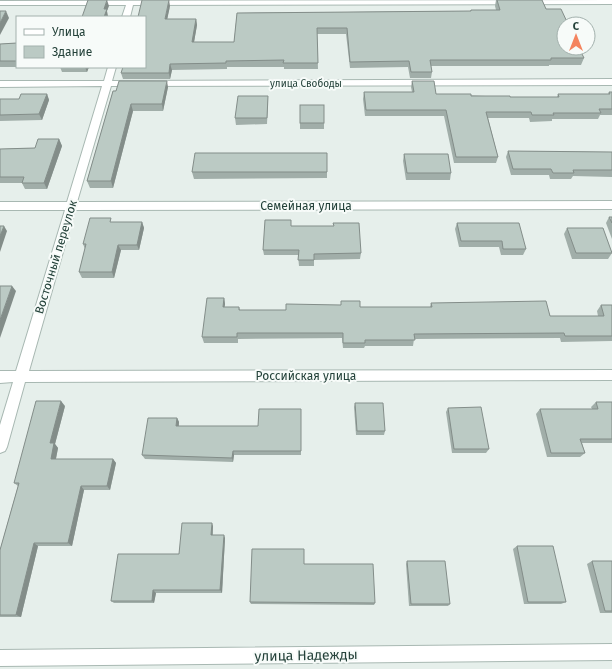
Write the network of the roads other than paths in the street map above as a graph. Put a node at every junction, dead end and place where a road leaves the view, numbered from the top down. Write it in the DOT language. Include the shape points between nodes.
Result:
graph roads {
  1 [pos="130,2"];
  2 [pos="612,2"];
  3 [pos="0,3"];
  4 [pos="126,16"];
  5 [pos="112,68"];
  6 [pos="612,82"];
  7 [pos="0,84"];
  8 [pos="108,84"];
  9 [pos="612,205"];
  10 [pos="0,206"];
  11 [pos="72,206"];
  12 [pos="612,375"];
  13 [pos="0,377"];
  14 [pos="21,377"];
  15 [pos="0,447"];
  16 [pos="612,652"];
  17 [pos="0,658"];
  1 -- 2 [label="street"];
  1 -- 3 [label="street"];
  1 -- 4 [label="street"];
  5 -- 8 [label="street, Восточный переулок"];
  6 -- 8 [label="street, улица Свободы"];
  7 -- 8 [label="street, улица Свободы"];
  8 -- 11 [label="street, Восточный переулок"];
  9 -- 11 [label="street, Семейная улица"];
  10 -- 11 [label="street, Семейная улица"];
  11 -- 14 [label="street, Восточный переулок"];
  12 -- 14 [label="street, Российская улица"];
  13 -- 14 [label="street, Российская улица"];
  14 -- 15 [label="street, Восточный переулок"];
  16 -- 17 [label="street, улица Надежды"];
}
